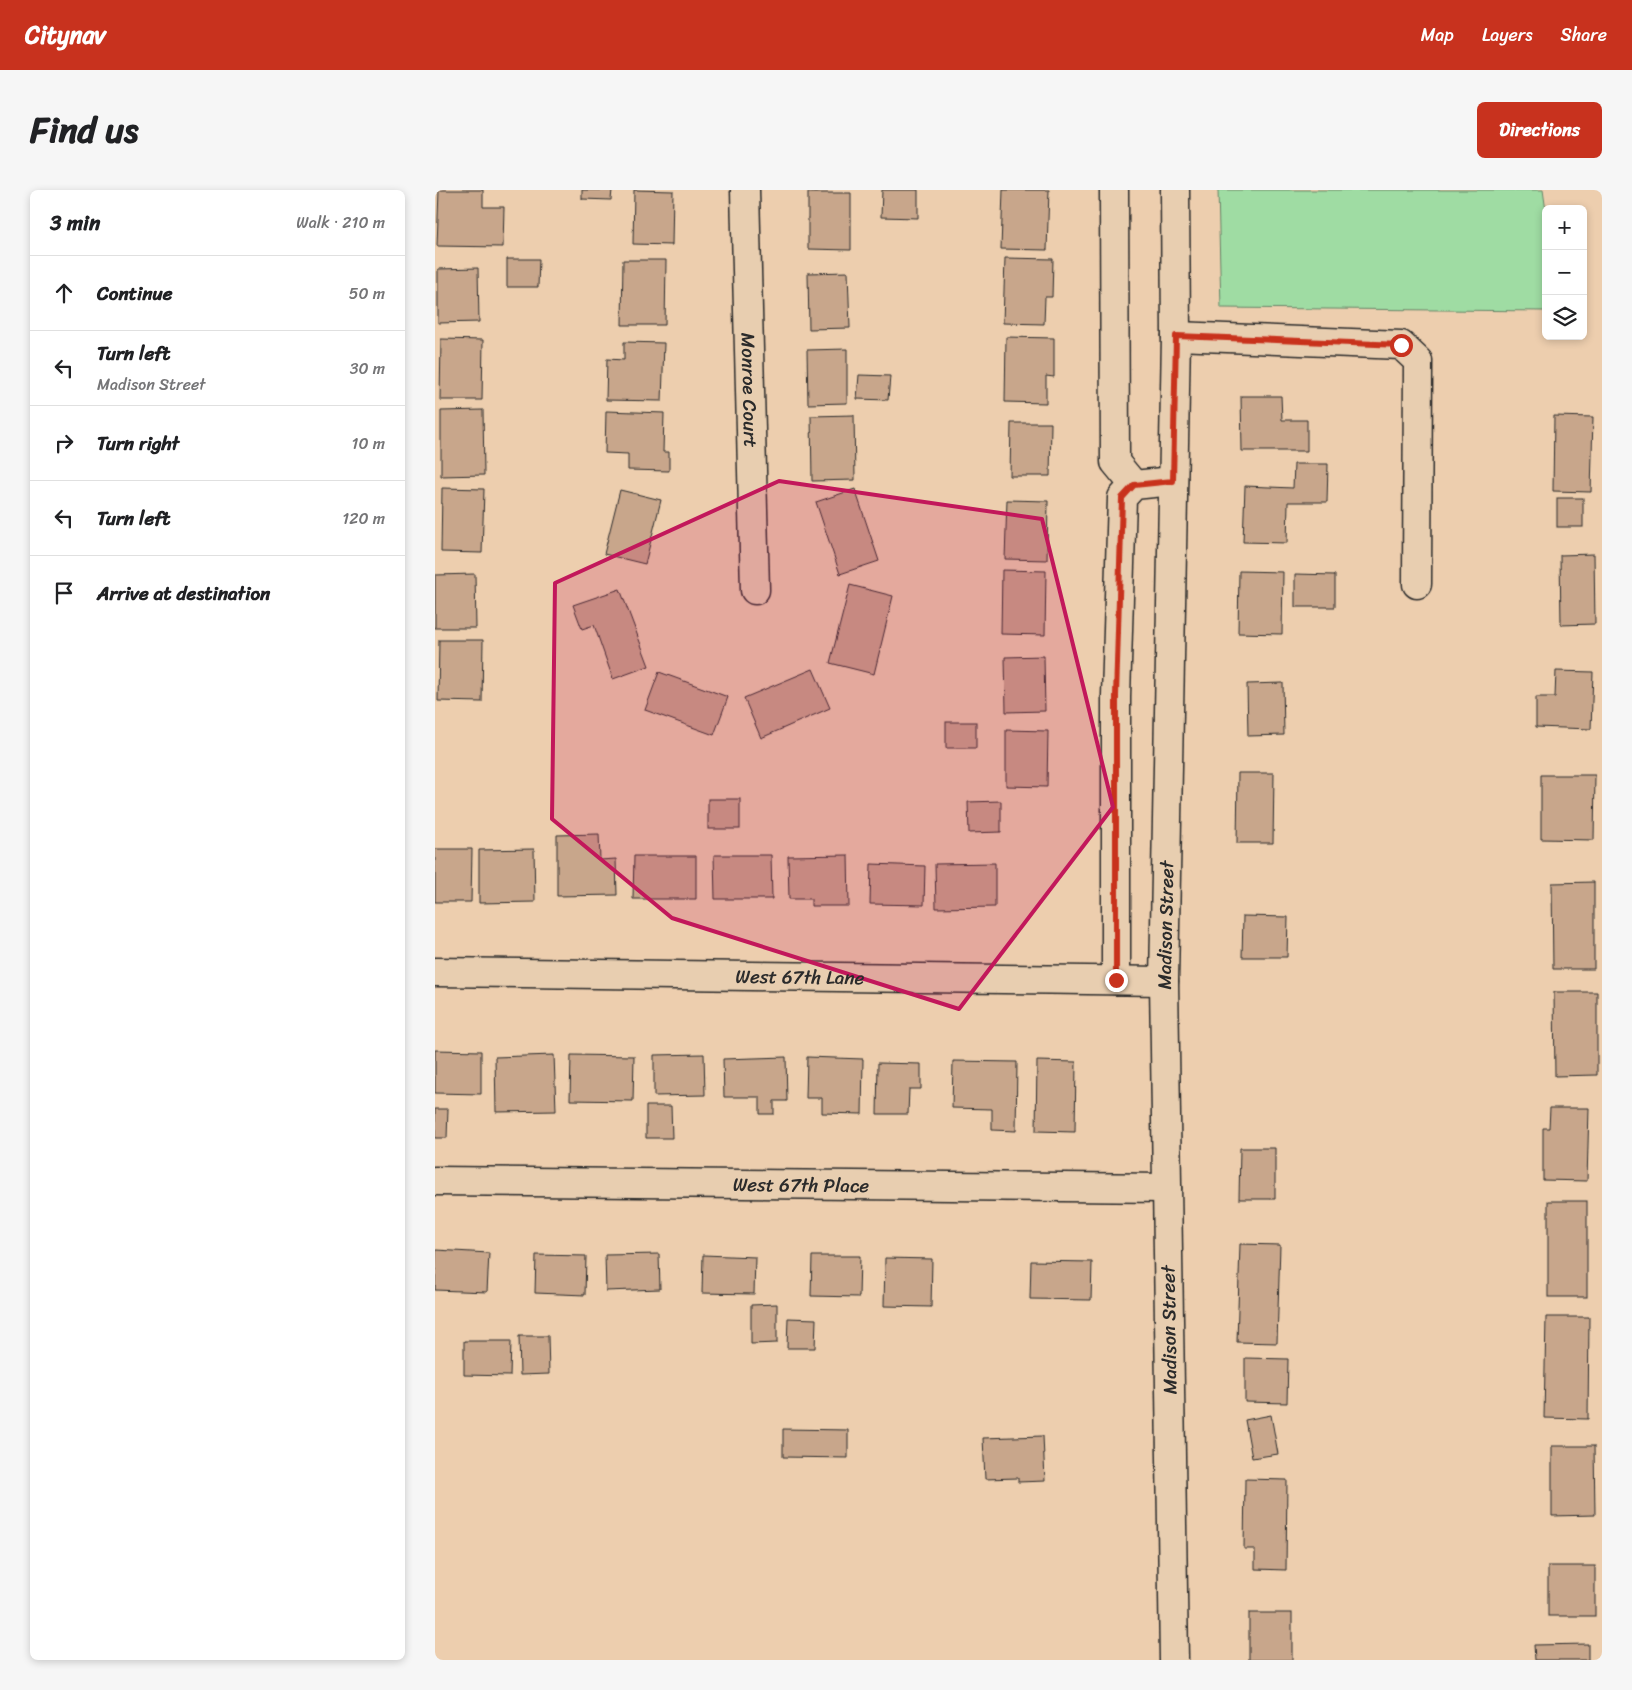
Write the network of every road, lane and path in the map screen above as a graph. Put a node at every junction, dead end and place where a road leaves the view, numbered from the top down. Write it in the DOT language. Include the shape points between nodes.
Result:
graph roads {
  1 [pos="745,190"];
  2 [pos="1114,190"];
  3 [pos="1175,190"];
  4 [pos="1176,336"];
  5 [pos="1173,481"];
  6 [pos="1134,485"];
  7 [pos="1417,584"];
  8 [pos="755,590"];
  9 [pos="435,972"];
  10 [pos="1116,980"];
  11 [pos="1164,981"];
  12 [pos="435,1181"];
  13 [pos="1167,1188"];
  14 [pos="1174,1660"];
  1 -- 8 [label="street, Monroe Court"];
  2 -- 6 [label="street" via="1115,462"];
  3 -- 4 [label="street, Madison Street"];
  4 -- 5 [label="street, Madison Street"];
  4 -- 7 [label="street" via="1401,345 1418,361"];
  5 -- 6 [label="street"];
  5 -- 11 [label="street, Madison Street"];
  6 -- 10 [label="street" via="1122,498 1119,563"];
  9 -- 10 [label="street, West 67th Lane"];
  10 -- 11 [label="street, West 67th Lane"];
  11 -- 13 [label="street, Madison Street"];
  12 -- 13 [label="street, West 67th Place"];
  13 -- 14 [label="street, Madison Street"];
}
